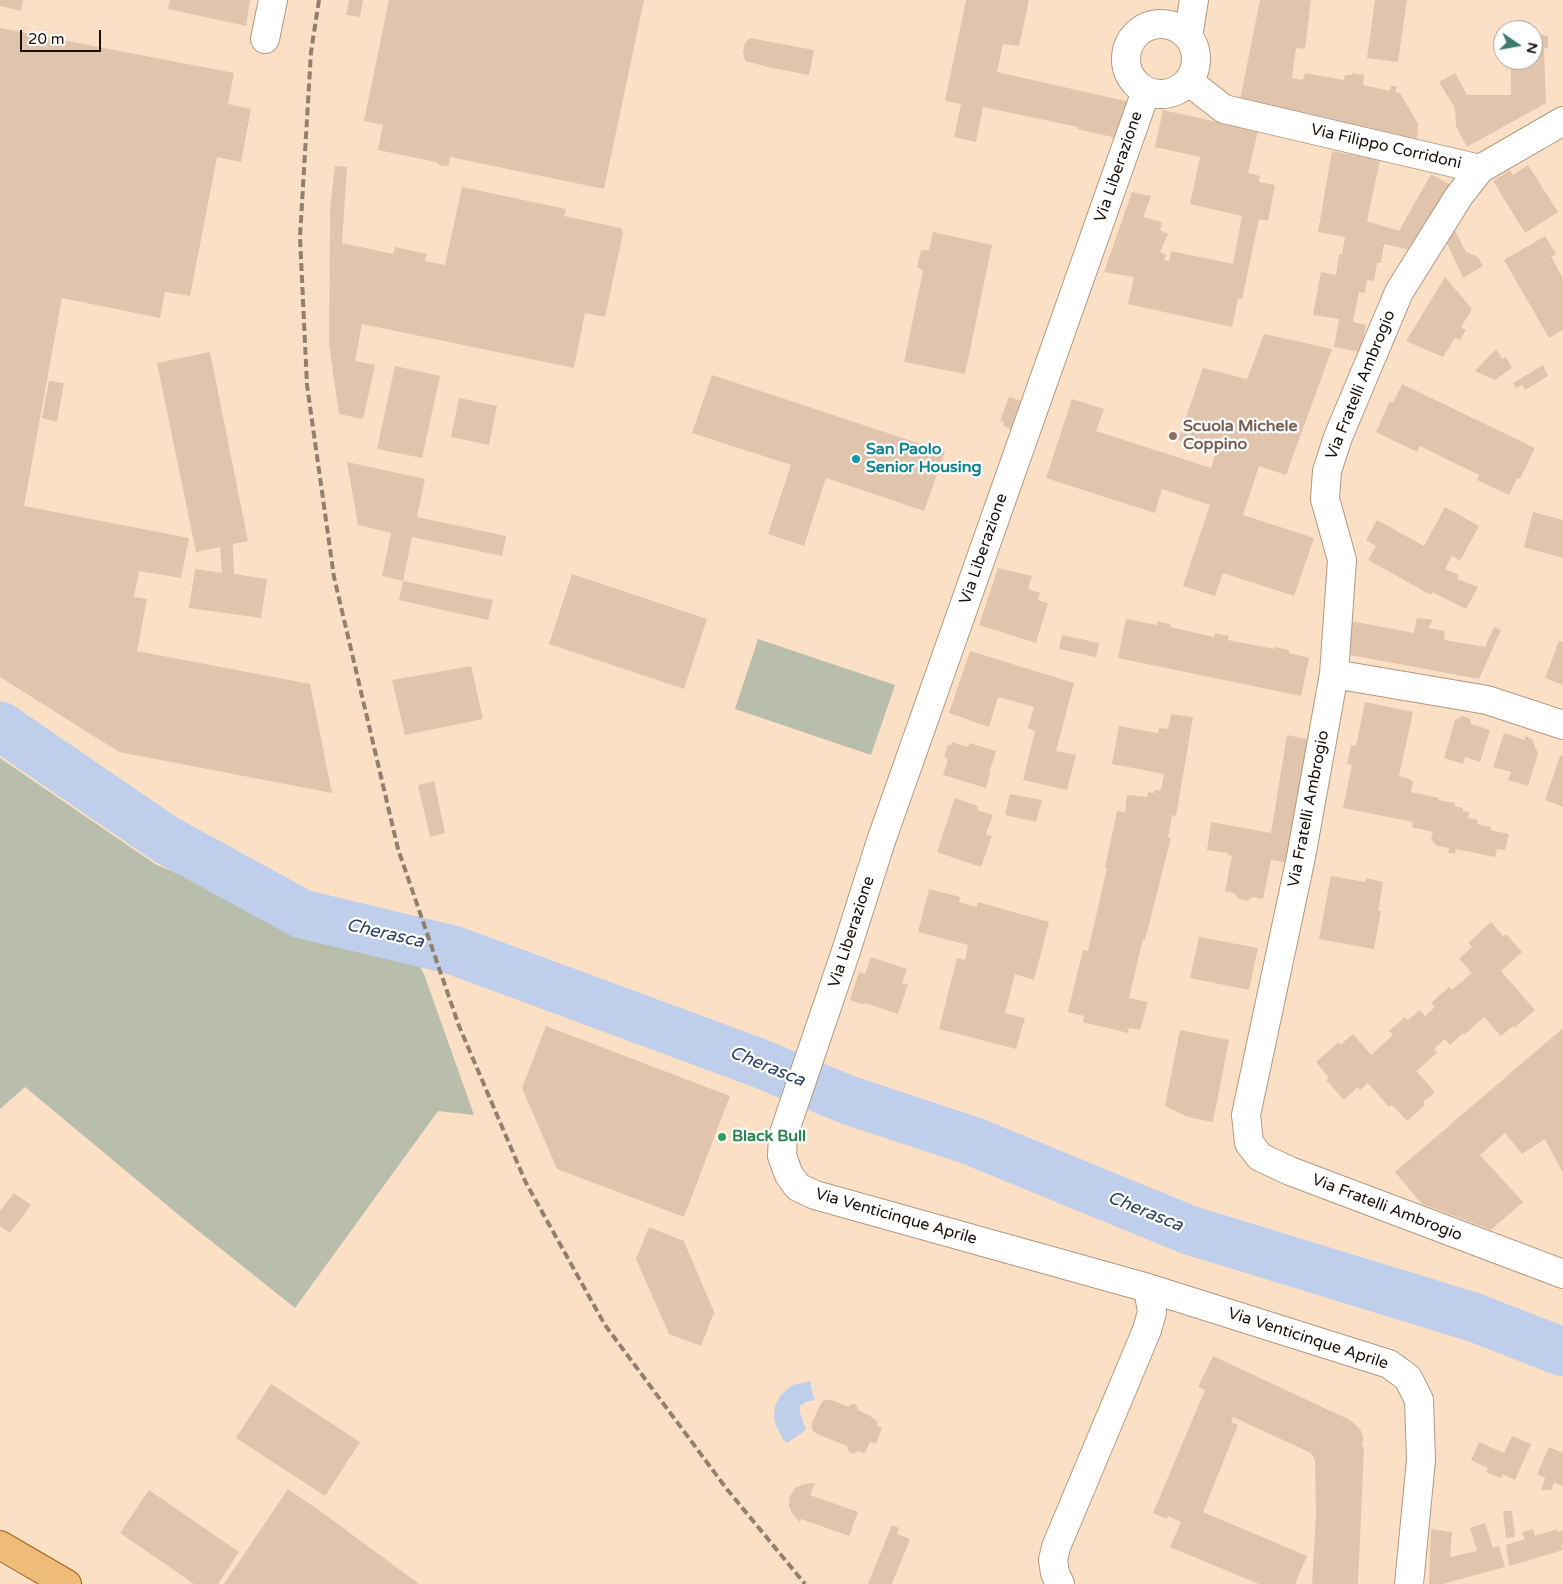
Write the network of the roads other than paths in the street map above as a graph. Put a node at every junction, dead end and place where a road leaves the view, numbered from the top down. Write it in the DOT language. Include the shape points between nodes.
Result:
graph roads {
  1 [pos="273,0"];
  2 [pos="1177,0"];
  3 [pos="1194,0"];
  4 [pos="1160,24"];
  5 [pos="1188,36"];
  6 [pos="265,39"];
  7 [pos="1196,88"];
  8 [pos="1146,91"];
  9 [pos="1563,121"];
  10 [pos="1480,169"];
  11 [pos="1334,674"];
  12 [pos="1563,725"];
  13 [pos="826,1008"];
  14 [pos="1563,1274"];
  15 [pos="1148,1288"];
  16 [pos="0,1545"];
  17 [pos="67,1584"];
  18 [pos="1060,1584"];
  19 [pos="1409,1584"];
  1 -- 6 [label="street"];
  2 -- 4 [label="street"];
  3 -- 5 [label="street"];
  4 -- 5 [label="street" via="1176,27"];
  4 -- 8 [label="street" via="1145,28 1136,35 1127,52 1129,72 1136,84"];
  5 -- 7 [label="street" via="1195,49"];
  7 -- 8 [label="street" via="1162,94"];
  7 -- 10 [label="street, Via Filippo Corridoni" via="1224,110"];
  8 -- 13 [label="street, Via Liberazione" via="884,832"];
  9 -- 10 [label="street, Via Filippo Corridoni"];
  10 -- 11 [label="street, Via Fratelli Ambrogio" via="1459,196 1399,292 1327,471 1325,499 1342,560"];
  11 -- 12 [label="street" via="1487,700"];
  11 -- 14 [label="street, Via Fratelli Ambrogio" via="1301,857 1246,1115 1249,1143 1260,1157 1290,1171"];
  13 -- 15 [label="street, Via Venticinque Aprile" via="783,1136 782,1156 789,1175 798,1186 815,1194"];
  15 -- 18 [label="street" via="1152,1312 1147,1330 1056,1547 1053,1560"];
  15 -- 19 [label="street, Via Venticinque Aprile" via="1389,1364 1408,1378 1419,1400 1421,1460"];
  16 -- 17 [label="main road"];
}
